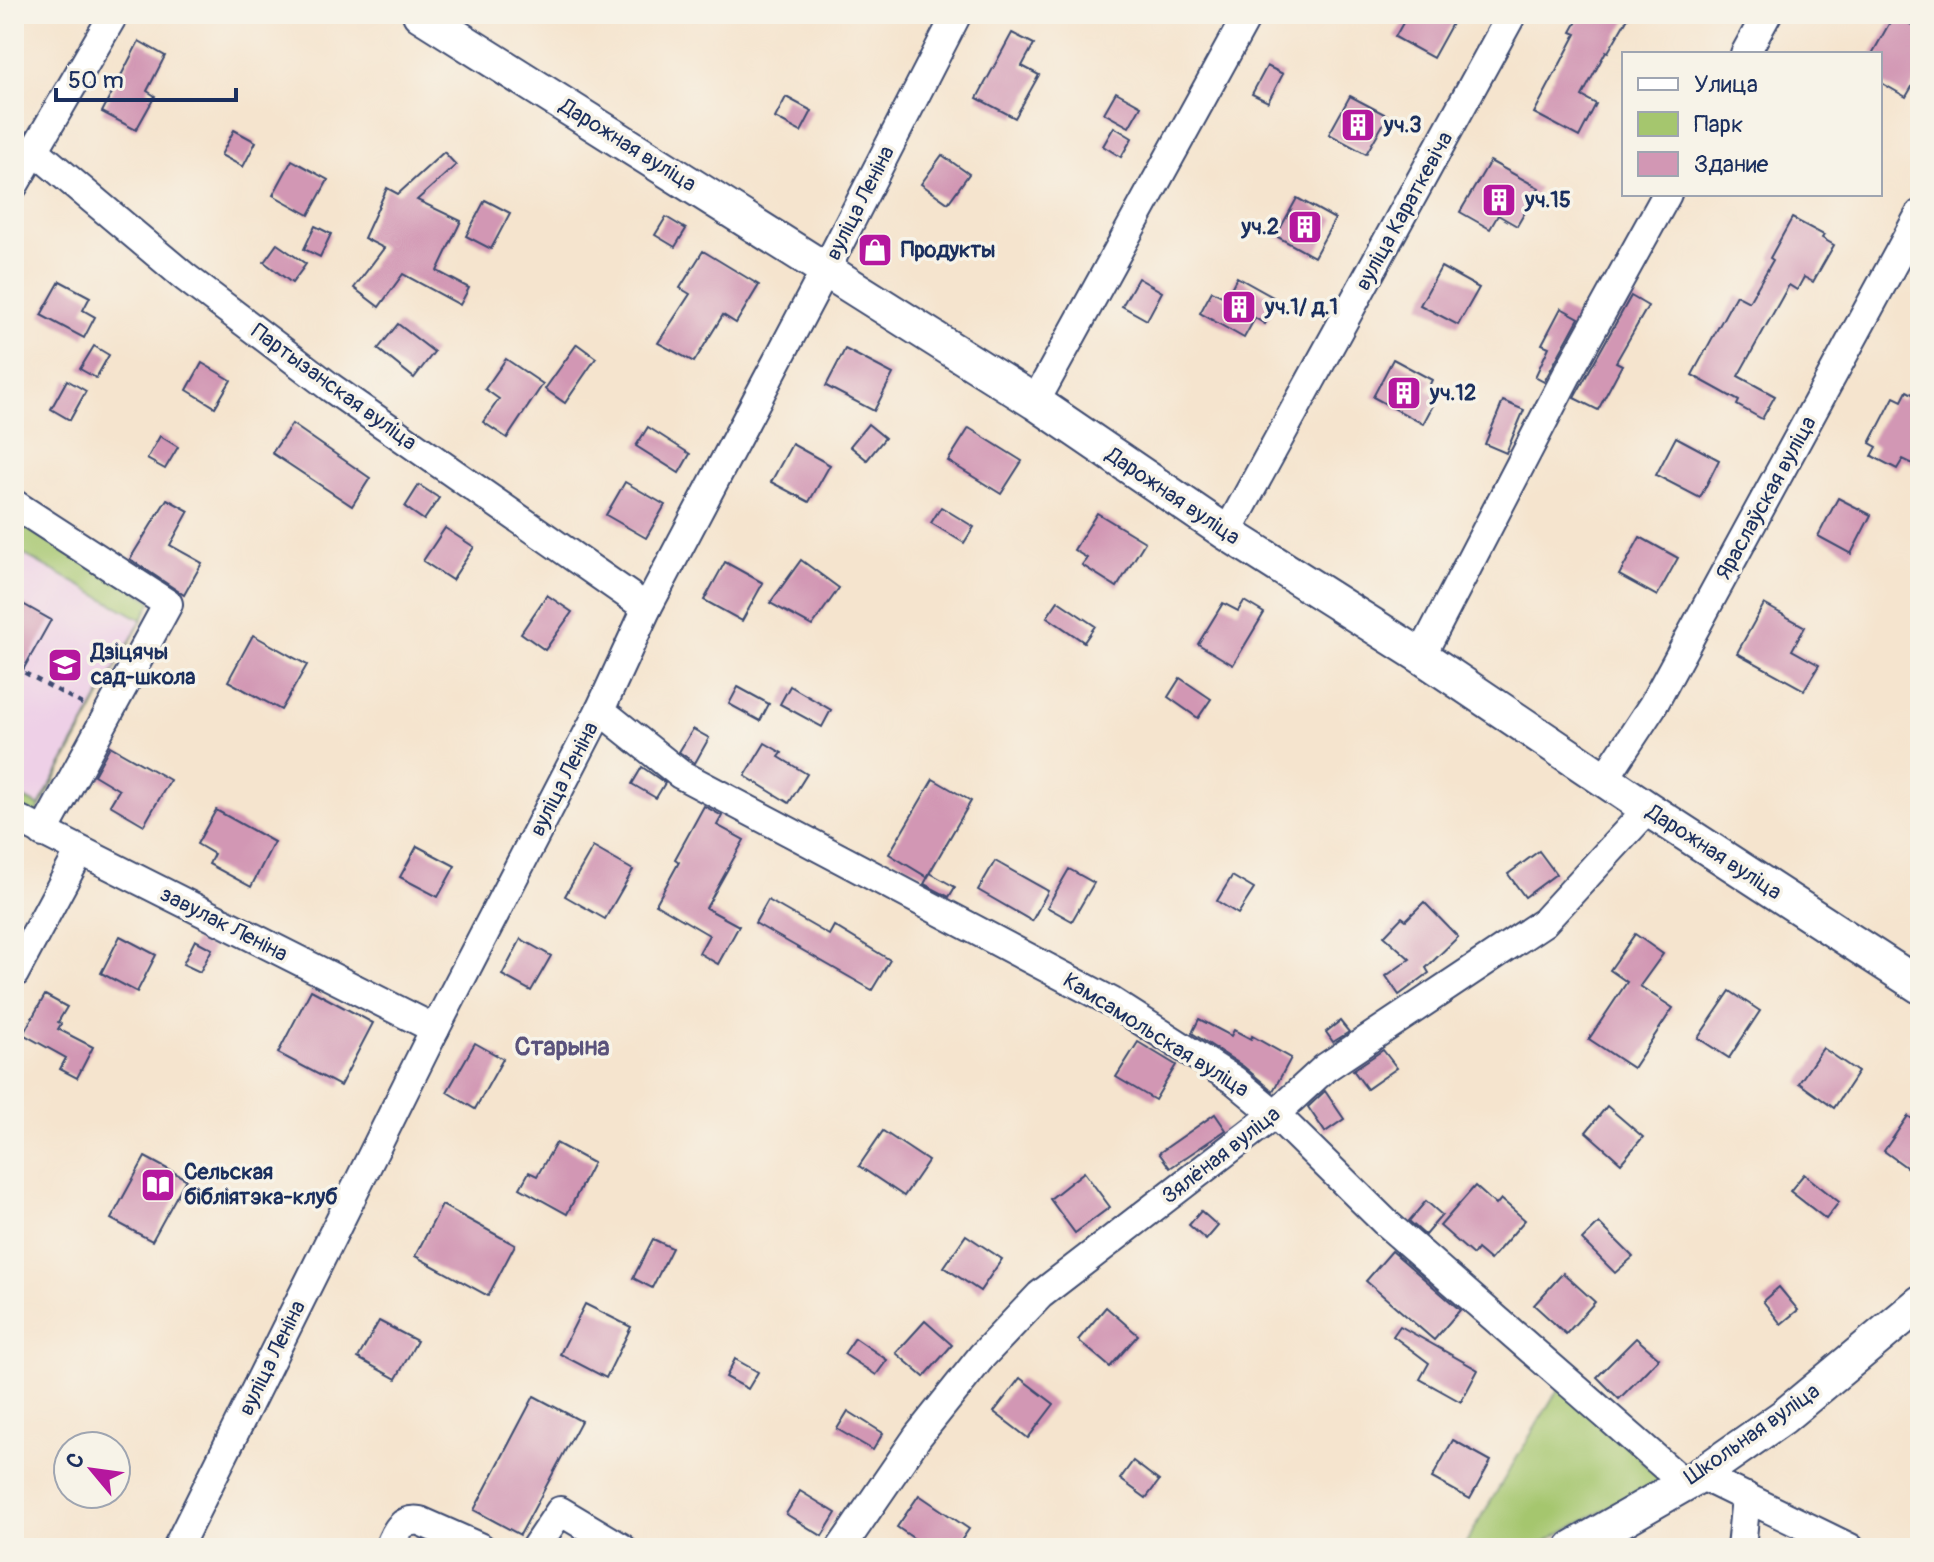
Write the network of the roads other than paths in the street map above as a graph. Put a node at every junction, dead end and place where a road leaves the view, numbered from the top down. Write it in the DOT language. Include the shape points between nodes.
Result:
graph roads {
  1 [pos="114,14"];
  2 [pos="420,14"];
  3 [pos="957,14"];
  4 [pos="1248,14"];
  5 [pos="1512,14"];
  6 [pos="1767,14"];
  7 [pos="1746,52"];
  8 [pos="34,150"];
  9 [pos="14,185"];
  10 [pos="1666,196"];
  11 [pos="1920,214"];
  12 [pos="826,269"];
  13 [pos="1035,402"];
  14 [pos="14,504"];
  15 [pos="1227,533"];
  16 [pos="647,608"];
  17 [pos="1421,656"];
  18 [pos="600,710"];
  19 [pos="1605,778"];
  20 [pos="1648,809"];
  21 [pos="14,817"];
  22 [pos="43,833"];
  23 [pos="80,851"];
  24 [pos="14,974"];
  25 [pos="1920,986"];
  26 [pos="435,1029"];
  27 [pos="1275,1114"];
  28 [pos="1920,1303"];
  29 [pos="1692,1479"];
  30 [pos="1746,1497"];
  31 [pos="186,1542"];
  32 [pos="389,1548"];
  33 [pos="481,1548"];
  34 [pos="535,1548"];
  35 [pos="622,1548"];
  36 [pos="841,1548"];
  37 [pos="1573,1548"];
  38 [pos="1741,1548"];
  39 [pos="1850,1548"];
  1 -- 8 [label="street"];
  2 -- 12 [label="main road, Дарожная вуліца"];
  3 -- 12 [label="street, вуліца Леніна"];
  4 -- 13 [label="street"];
  5 -- 15 [label="street, вуліца Караткевіча"];
  6 -- 7 [label="street"];
  8 -- 9 [label="street"];
  8 -- 16 [label="street, Партызанская вуліца" via="185,277 330,387"];
  10 -- 17 [label="street"];
  11 -- 19 [label="street, Яраслаўская вуліца" via="1653,705"];
  12 -- 13 [label="main road, Дарожная вуліца"];
  12 -- 16 [label="street, вуліца Леніна"];
  13 -- 15 [label="main road, Дарожная вуліца"];
  14 -- 22 [label="street" via="168,604"];
  15 -- 17 [label="main road, Дарожная вуліца"];
  16 -- 18 [label="street, вуліца Леніна"];
  17 -- 19 [label="main road, Дарожная вуліца"];
  18 -- 26 [label="street, вуліца Леніна"];
  18 -- 27 [label="street, Камсамольская вуліца" via="680,774 1112,1002 1234,1080"];
  19 -- 20 [label="main road, Дарожная вуліца"];
  20 -- 25 [label="main road, Дарожная вуліца"];
  20 -- 27 [label="street, Зялёная вуліца" via="1544,922 1325,1068"];
  21 -- 22 [label="street, завулак Леніна"];
  22 -- 23 [label="street, завулак Леніна"];
  23 -- 24 [label="street"];
  23 -- 26 [label="street, завулак Леніна"];
  26 -- 31 [label="street, вуліца Леніна"];
  27 -- 29 [label="street, Камсамольская вуліца" via="1386,1223"];
  27 -- 36 [label="street, Зялёная вуліца" via="1040,1295 918,1436"];
  28 -- 29 [label="main road, Школьная вуліца" via="1783,1417"];
  29 -- 30 [label="street, Камсамольская вуліца"];
  29 -- 37 [label="main road, Школьная вуліца"];
  30 -- 38 [label="street"];
  30 -- 39 [label="street, Камсамольская вуліца"];
  32 -- 33 [label="street" via="394,1534 410,1519"];
  34 -- 35 [label="street" via="560,1511"];
}
